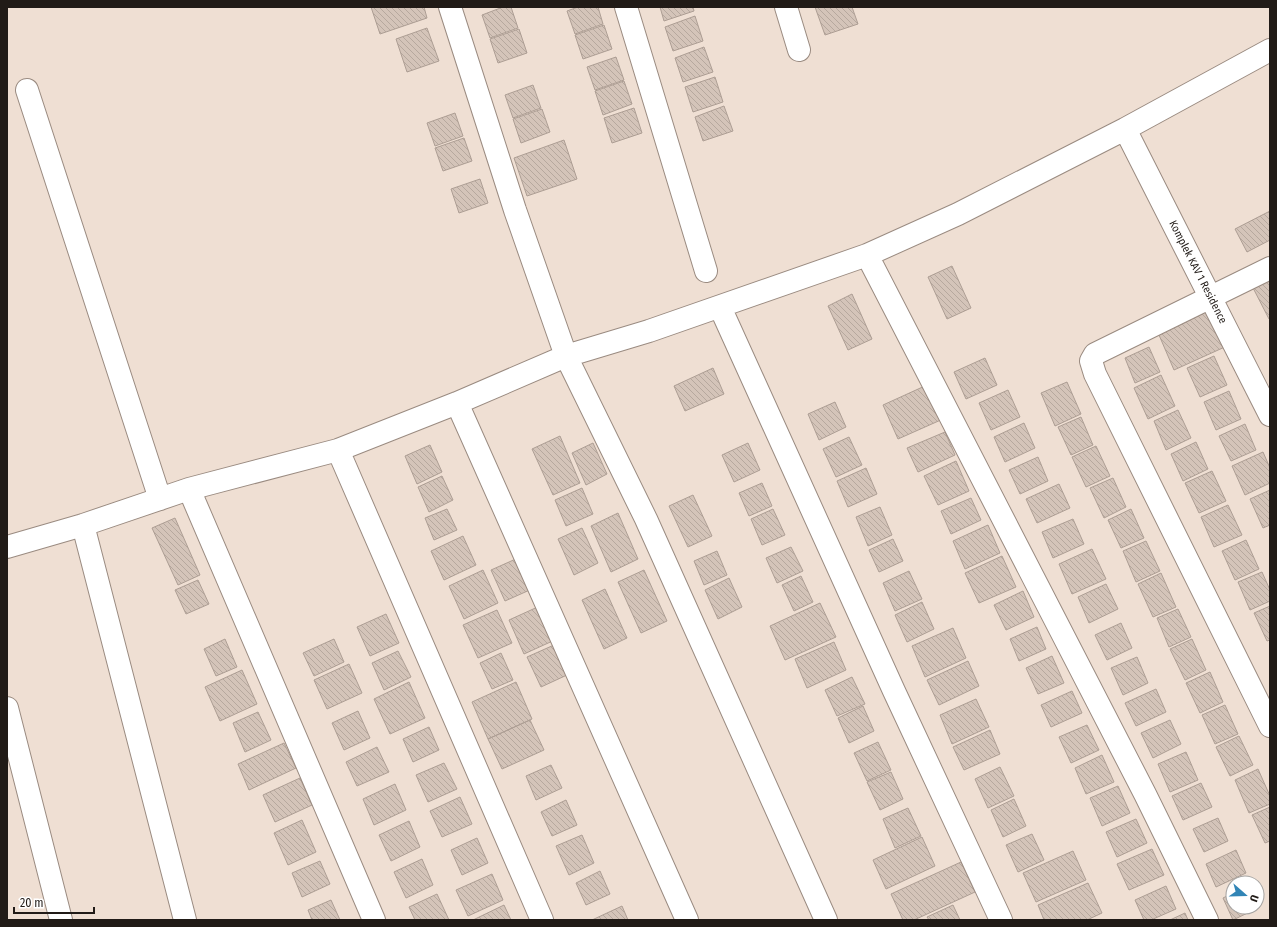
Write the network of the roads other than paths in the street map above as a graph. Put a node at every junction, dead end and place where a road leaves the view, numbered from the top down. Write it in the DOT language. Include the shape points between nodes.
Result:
graph roads {
  1 [pos="450,7"];
  2 [pos="626,7"];
  3 [pos="786,7"];
  4 [pos="799,50"];
  5 [pos="1270,50"];
  6 [pos="28,90"];
  7 [pos="1125,129"];
  8 [pos="867,255"];
  9 [pos="1270,268"];
  10 [pos="706,271"];
  11 [pos="1212,298"];
  12 [pos="720,307"];
  13 [pos="566,356"];
  14 [pos="457,403"];
  15 [pos="1270,415"];
  16 [pos="338,450"];
  17 [pos="189,489"];
  18 [pos="160,499"];
  19 [pos="83,524"];
  20 [pos="7,547"];
  21 [pos="7,708"];
  22 [pos="1270,726"];
  23 [pos="61,920"];
  24 [pos="185,920"];
  25 [pos="374,920"];
  26 [pos="542,920"];
  27 [pos="687,920"];
  28 [pos="826,920"];
  29 [pos="1001,920"];
  30 [pos="1207,920"];
  1 -- 13 [label="street" via="515,210"];
  2 -- 10 [label="street"];
  3 -- 4 [label="street"];
  5 -- 7 [label="street"];
  6 -- 18 [label="street"];
  7 -- 8 [label="street" via="958,214"];
  7 -- 11 [label="street, Komplek KAV 1 Residence"];
  8 -- 12 [label="street"];
  8 -- 30 [label="street" via="1145,794"];
  9 -- 11 [label="street"];
  11 -- 15 [label="street, Komplek KAV 1 Residence"];
  11 -- 22 [label="street" via="1095,354 1091,361 1151,488"];
  12 -- 13 [label="street"];
  12 -- 29 [label="street"];
  13 -- 14 [label="street"];
  13 -- 28 [label="street" via="646,519"];
  14 -- 16 [label="street"];
  14 -- 27 [label="street"];
  16 -- 17 [label="street"];
  16 -- 26 [label="street"];
  17 -- 18 [label="street"];
  17 -- 25 [label="street"];
  18 -- 19 [label="street"];
  19 -- 20 [label="street"];
  19 -- 24 [label="street"];
  21 -- 23 [label="street"];
}
